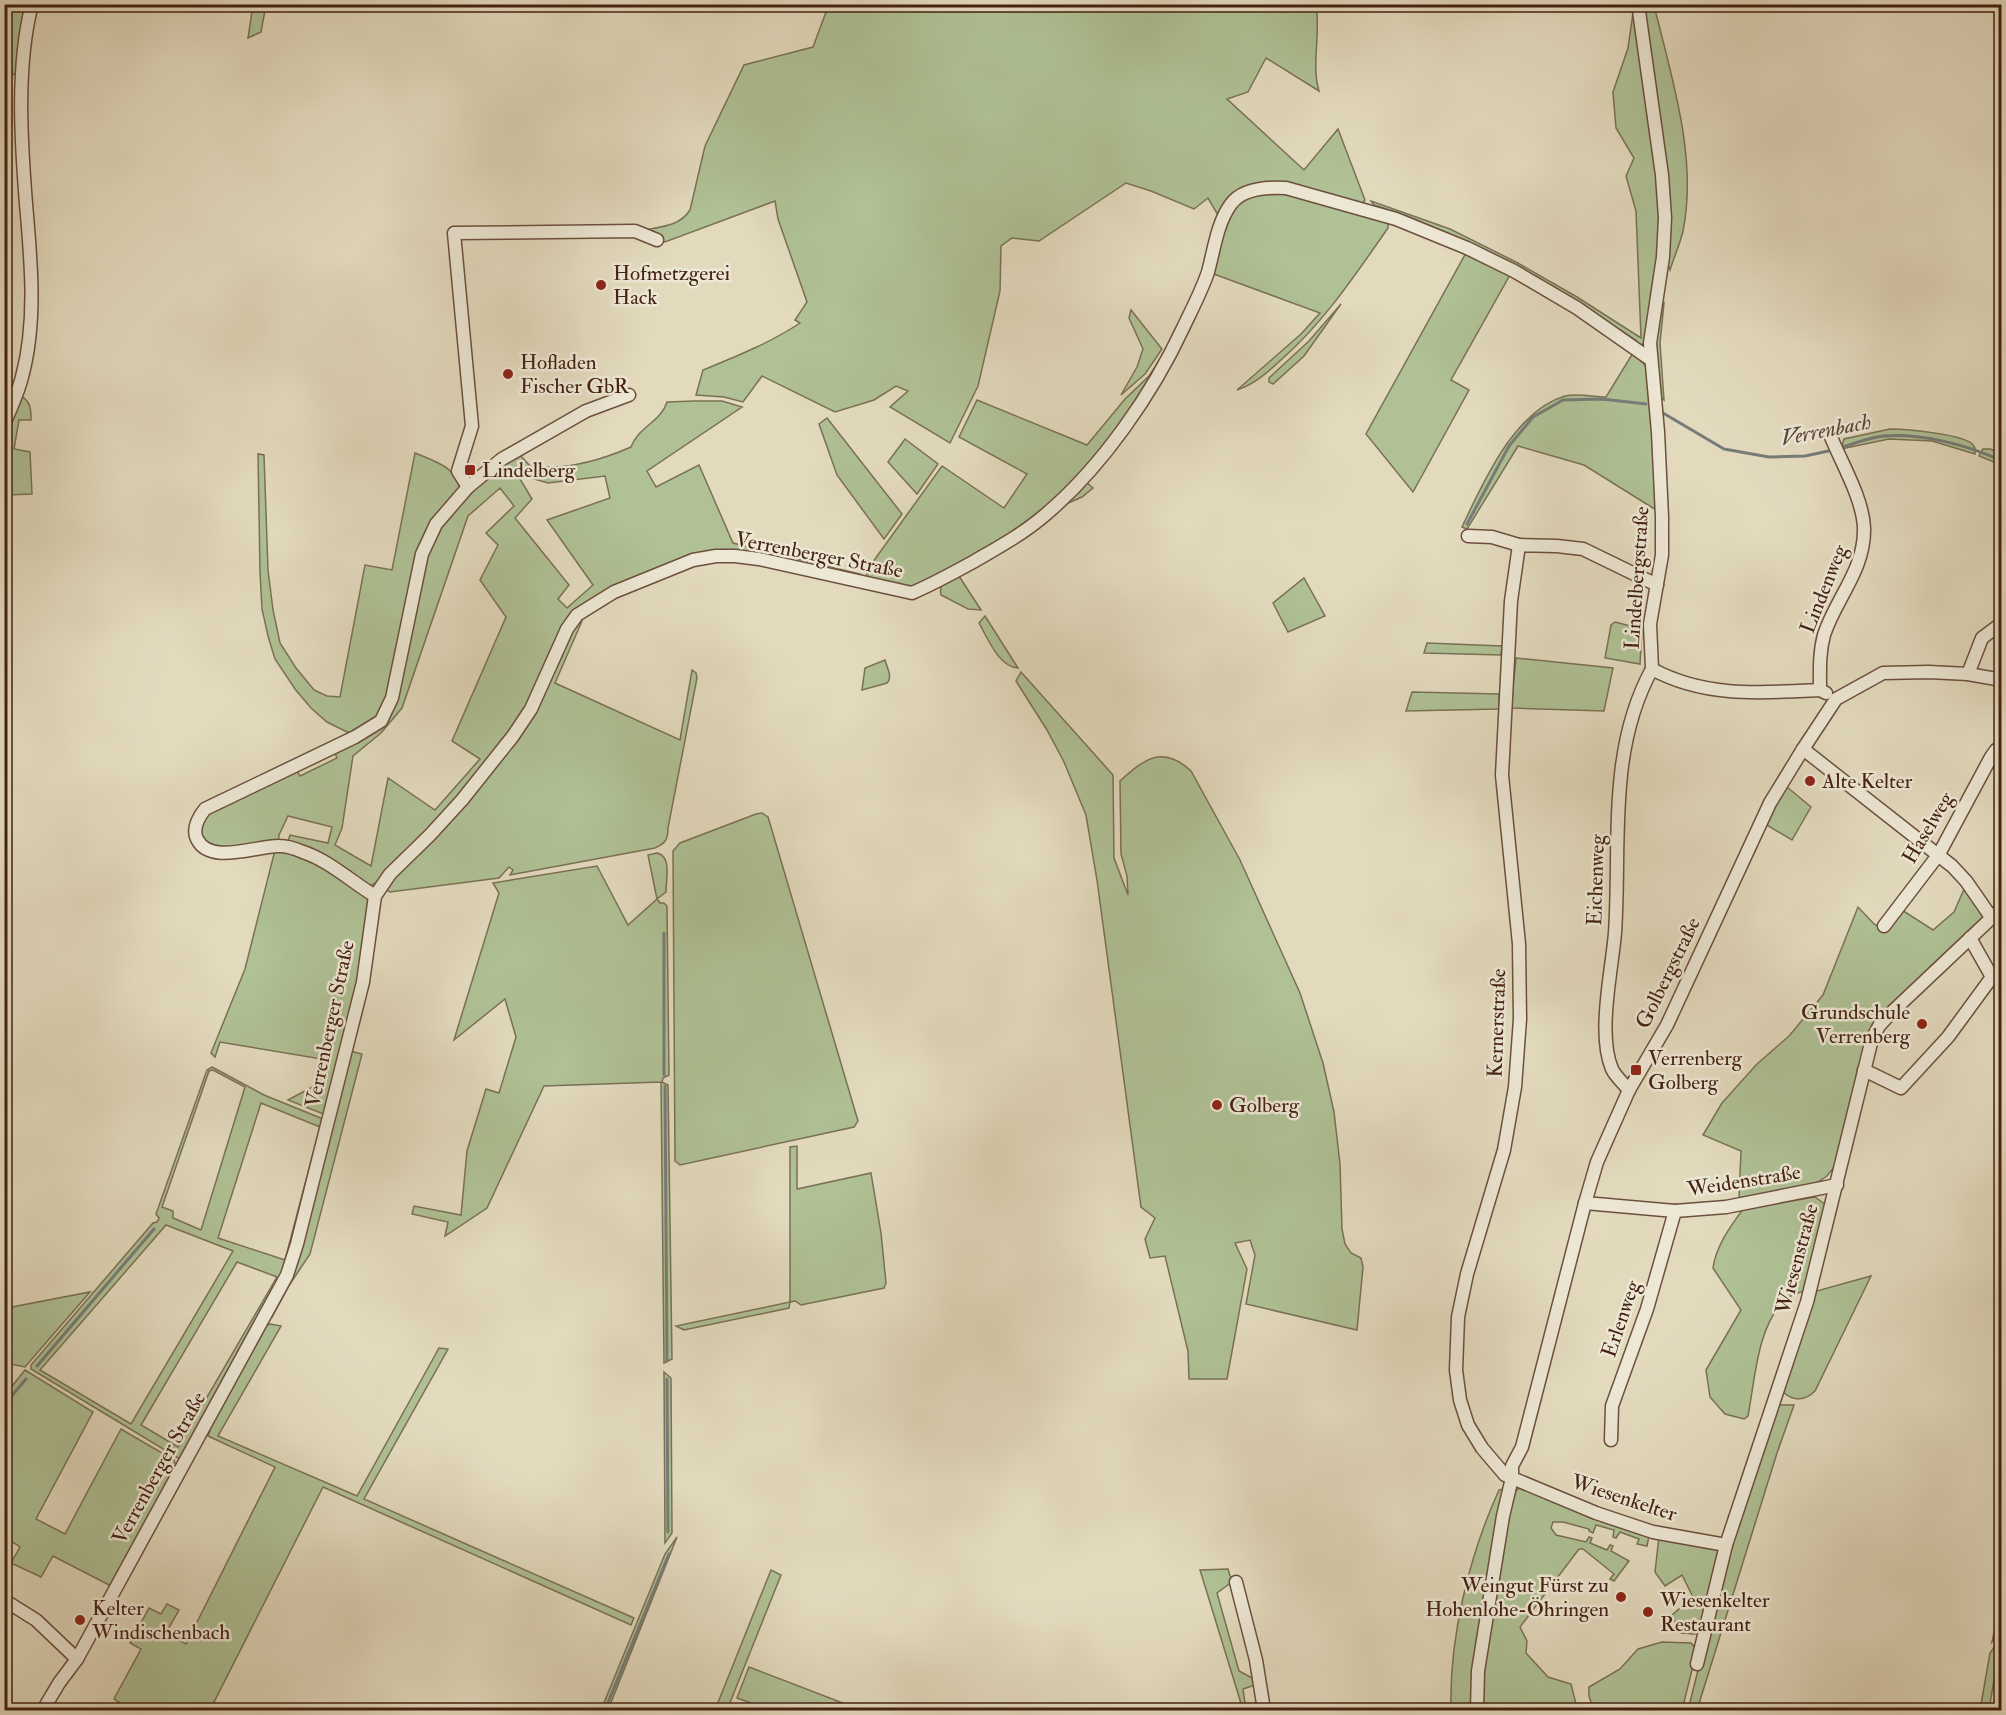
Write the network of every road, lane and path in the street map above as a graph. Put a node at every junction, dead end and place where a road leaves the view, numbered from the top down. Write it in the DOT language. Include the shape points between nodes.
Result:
graph roads {
  1 [pos="33,4"];
  2 [pos="1638,4"];
  3 [pos="657,240"];
  4 [pos="1650,359"];
  5 [pos="629,395"];
  6 [pos="4,423"];
  7 [pos="1832,437"];
  8 [pos="468,488"];
  9 [pos="1468,536"];
  10 [pos="1520,545"];
  11 [pos="1657,585"];
  12 [pos="2001,623"];
  13 [pos="1652,669"];
  14 [pos="1968,675"];
  15 [pos="2001,680"];
  16 [pos="1820,690"];
  17 [pos="1836,699"];
  18 [pos="1803,749"];
  19 [pos="2001,750"];
  20 [pos="1939,854"];
  21 [pos="375,896"];
  22 [pos="2001,908"];
  23 [pos="1991,917"];
  24 [pos="1884,926"];
  25 [pos="1970,938"];
  26 [pos="1864,1070"];
  27 [pos="1629,1090"];
  28 [pos="1837,1185"];
  29 [pos="1585,1203"];
  30 [pos="1675,1211"];
  31 [pos="1611,1440"];
  32 [pos="1512,1478"];
  33 [pos="1726,1545"];
  34 [pos="1236,1582"];
  35 [pos="4,1600"];
  36 [pos="77,1659"];
  37 [pos="1697,1664"];
  38 [pos="43,1710"];
  39 [pos="1264,1710"];
  40 [pos="1477,1710"];
  1 -- 6 [label="street" via="22,70 25,190 32,268 30,325 23,376"];
  2 -- 4 [label="street, Lindelbergstraße" via="1665,218"];
  3 -- 8 [label="street" via="635,231 454,233 472,426 458,471"];
  4 -- 11 [label="street, Lindelbergstraße" via="1661,471 1662,555"];
  4 -- 21 [label="street, Verrenberger Straße" via="1532,281 1434,233 1286,188 1248,192 1232,202 1223,219 1207,275 1172,351 1132,415 1077,485 1044,516 996,548 912,593 759,559 716,556 667,569 595,601 567,629 531,709 513,736 462,800 390,874"];
  5 -- 8 [label="street" via="586,411 502,459"];
  7 -- 16 [label="street, Lindenweg" via="1861,507 1864,528 1855,574 1825,633 1820,655"];
  8 -- 21 [label="street" via="436,524 422,554 392,698 381,721 205,809 196,825 196,838 210,850 221,854 282,846 305,852"];
  9 -- 10 [label="street" via="1492,537"];
  10 -- 11 [label="street" via="1583,549"];
  10 -- 32 [label="street, Kernerstraße" via="1511,601 1502,775 1519,944 1520,1019 1515,1087 1504,1150 1458,1317 1456,1370 1468,1425 1496,1466"];
  11 -- 13 [label="street, Lindelbergstraße" via="1650,624"];
  12 -- 14 [label="street" via="1982,638"];
  13 -- 16 [label="street, Lindelbergstraße" via="1684,684 1727,692"];
  13 -- 27 [label="street, Eichenweg" via="1632,714 1618,784 1615,931 1607,1045 1612,1070"];
  14 -- 15 [label="street, Golbergstraße"];
  14 -- 17 [label="street, Golbergstraße" via="1883,673"];
  16 -- 17 [label="street"];
  17 -- 18 [label="street, Golbergstraße"];
  18 -- 20 [label="street"];
  18 -- 27 [label="street, Golbergstraße" via="1770,803 1667,1025"];
  19 -- 20 [label="street, Haselweg" via="1991,757"];
  20 -- 23 [label="street" via="1966,881"];
  20 -- 24 [label="street, Haselweg"];
  21 -- 36 [label="street, Verrenberger Straße" via="363,982 287,1275"];
  22 -- 23 [label="street, Wiesenstraße"];
  23 -- 25 [label="street, Wiesenstraße"];
  25 -- 26 [label="street, Wiesenstraße" via="1879,1026"];
  25 -- 26 [label="street" via="1992,977 1948,1037 1901,1088"];
  26 -- 28 [label="street, Wiesenstraße"];
  27 -- 29 [label="street, Golbergstraße" via="1597,1162"];
  28 -- 30 [label="street, Weidenstraße" via="1726,1207"];
  28 -- 33 [label="street, Wiesenstraße" via="1807,1302"];
  29 -- 30 [label="street, Weidenstraße"];
  29 -- 32 [label="street, Golbergstraße" via="1521,1447 1512,1466"];
  30 -- 31 [label="street, Erlenweg" via="1647,1309 1612,1406"];
  32 -- 33 [label="street, Wiesenkelter" via="1653,1532"];
  32 -- 40 [label="street, Golbergstraße" via="1478,1671"];
  33 -- 37 [label="street, Wiesenstraße"];
  34 -- 39 [label="street"];
  35 -- 36 [label="street" via="36,1620"];
  36 -- 38 [label="street, Verrenberger Straße"];
}
